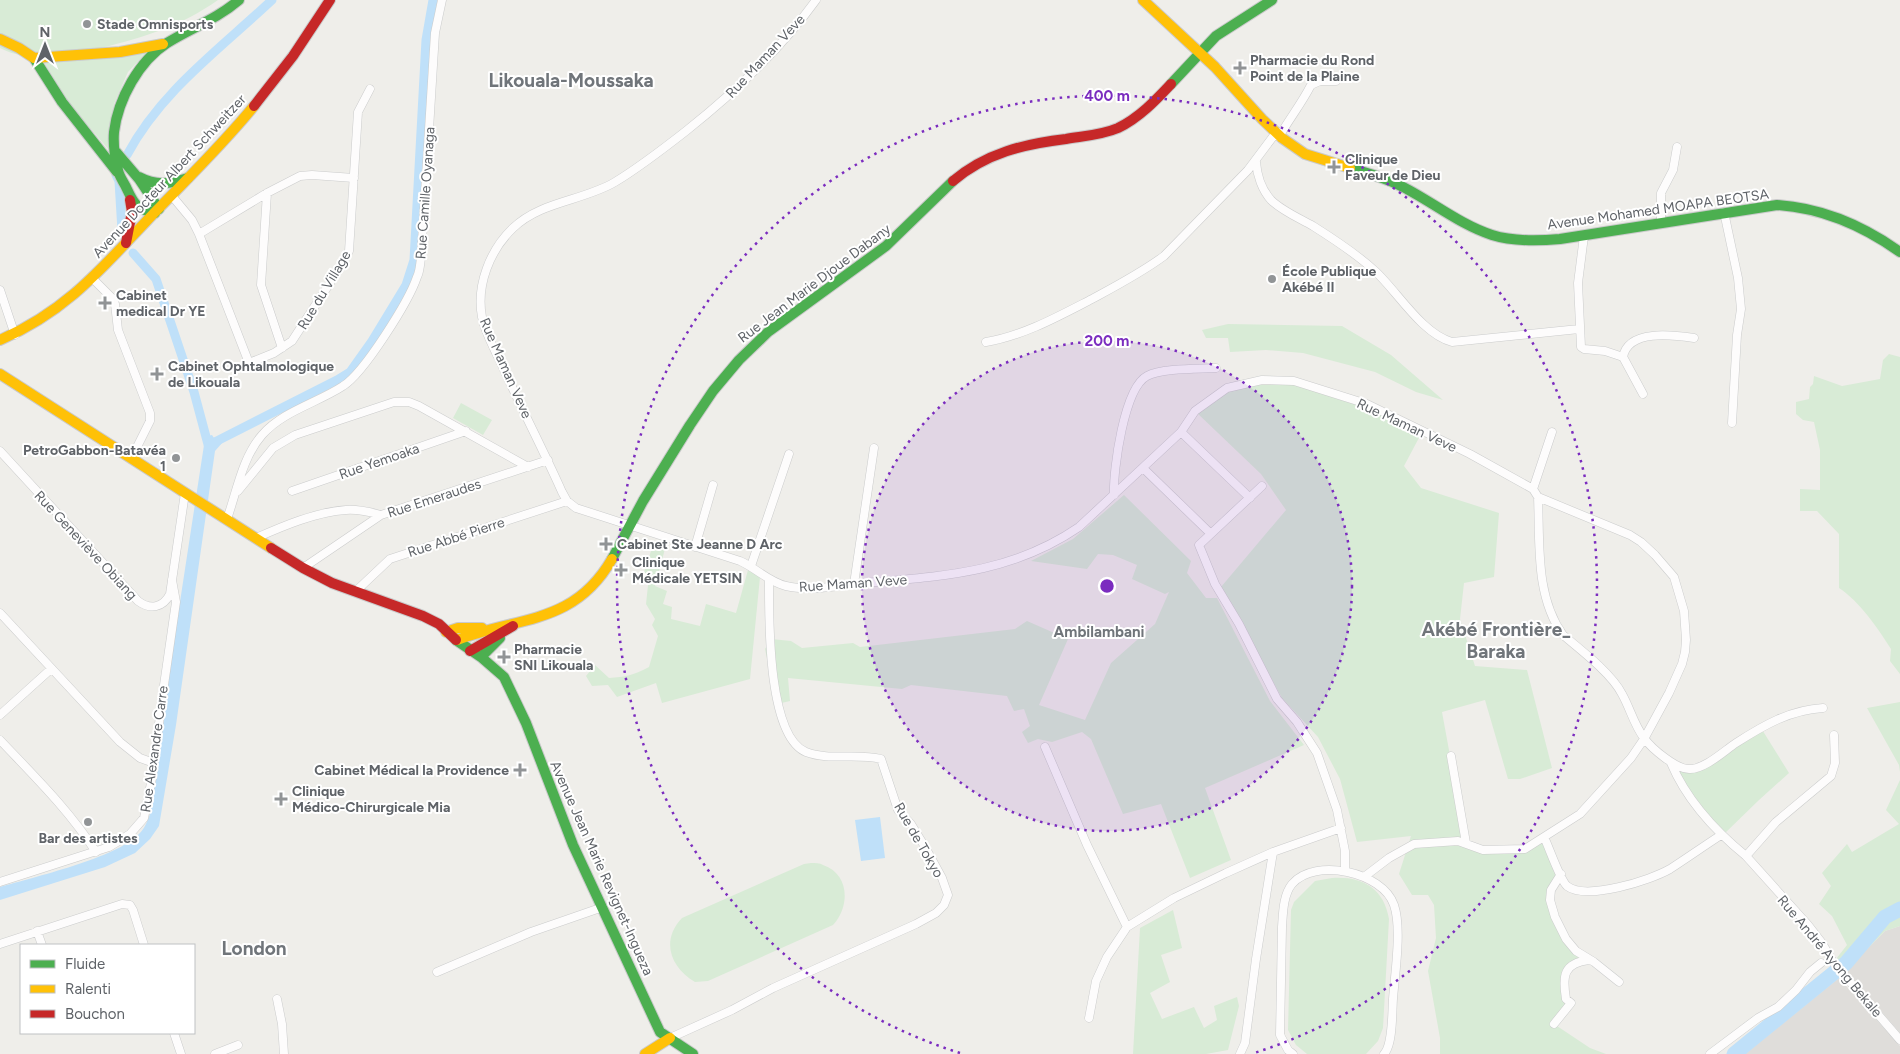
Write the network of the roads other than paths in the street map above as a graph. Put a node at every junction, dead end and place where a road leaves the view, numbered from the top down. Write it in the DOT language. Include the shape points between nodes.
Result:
graph roads {
  1 [pos="239,0"];
  2 [pos="330,0"];
  3 [pos="442,0"];
  4 [pos="816,0"];
  5 [pos="1143,0"];
  6 [pos="1272,0"];
  7 [pos="0,39"];
  8 [pos="166,44"];
  9 [pos="1200,52"];
  10 [pos="34,58"];
  11 [pos="1336,81"];
  12 [pos="370,89"];
  13 [pos="1277,136"];
  14 [pos="1677,147"];
  15 [pos="116,152"];
  16 [pos="1256,162"];
  17 [pos="119,174"];
  18 [pos="139,177"];
  19 [pos="189,178"];
  20 [pos="354,178"];
  21 [pos="267,193"];
  22 [pos="172,196"];
  23 [pos="130,200"];
  24 [pos="157,211"];
  25 [pos="1724,212"];
  26 [pos="1660,222"];
  27 [pos="199,234"];
  28 [pos="1584,236"];
  29 [pos="125,244"];
  30 [pos="1900,252"];
  31 [pos="92,278"];
  32 [pos="0,290"];
  33 [pos="1579,329"];
  34 [pos="15,335"];
  35 [pos="1694,338"];
  36 [pos="0,340"];
  37 [pos="986,342"];
  38 [pos="282,348"];
  39 [pos="1624,357"];
  40 [pos="1216,368"];
  41 [pos="2,378"];
  42 [pos="1643,394"];
  43 [pos="1732,423"];
  44 [pos="466,431"];
  45 [pos="1181,432"];
  46 [pos="1552,432"];
  47 [pos="874,448"];
  48 [pos="0,451"];
  49 [pos="789,454"];
  50 [pos="131,459"];
  51 [pos="548,460"];
  52 [pos="528,467"];
  53 [pos="1143,468"];
  54 [pos="713,485"];
  55 [pos="1262,486"];
  56 [pos="1533,489"];
  57 [pos="292,491"];
  58 [pos="189,495"];
  59 [pos="235,495"];
  60 [pos="1114,495"];
  61 [pos="1538,497"];
  62 [pos="1250,498"];
  63 [pos="567,501"];
  64 [pos="382,515"];
  65 [pos="227,519"];
  66 [pos="630,526"];
  67 [pos="1210,533"];
  68 [pos="256,538"];
  69 [pos="695,547"];
  70 [pos="751,566"];
  71 [pos="303,568"];
  72 [pos="769,579"];
  73 [pos="172,580"];
  74 [pos="854,584"];
  75 [pos="355,592"];
  76 [pos="0,613"];
  77 [pos="498,631"];
  78 [pos="446,632"];
  79 [pos="457,640"];
  80 [pos="470,651"];
  81 [pos="481,657"];
  82 [pos="51,668"];
  83 [pos="1823,708"];
  84 [pos="0,715"];
  85 [pos="1834,735"];
  86 [pos="1644,739"];
  87 [pos="0,740"];
  88 [pos="1045,747"];
  89 [pos="1450,756"];
  90 [pos="154,763"];
  91 [pos="1671,763"];
  92 [pos="1341,828"];
  93 [pos="1721,835"];
  94 [pos="1544,838"];
  95 [pos="1466,843"];
  96 [pos="96,852"];
  97 [pos="1273,852"];
  98 [pos="1746,856"];
  99 [pos="1345,872"];
  100 [pos="1561,874"];
  101 [pos="1364,877"];
  102 [pos="0,882"];
  103 [pos="603,907"];
  104 [pos="1127,928"];
  105 [pos="37,931"];
  106 [pos="0,944"];
  107 [pos="42,944"];
  108 [pos="144,944"];
  109 [pos="1589,960"];
  110 [pos="1821,963"];
  111 [pos="438,972"];
  112 [pos="1619,982"];
  113 [pos="277,999"];
  114 [pos="1089,1018"];
  115 [pos="1554,1024"];
  116 [pos="174,1034"];
  117 [pos="670,1038"];
  118 [pos="1900,1040"];
  119 [pos="238,1045"];
  120 [pos="679,1050"];
  121 [pos="181,1054"];
  122 [pos="215,1054"];
  123 [pos="284,1054"];
  124 [pos="645,1054"];
  125 [pos="693,1054"];
  126 [pos="1240,1054"];
  127 [pos="1293,1054"];
  128 [pos="1384,1054"];
  129 [pos="1710,1054"];
  1 -- 8 [label="main road" via="217,18"];
  2 -- 19 [label="main road, Avenue Docteur Albert Schweitzer" via="285,67"];
  3 -- 59 [label="street, Rue Camille Oyanaga" via="435,33 417,279 368,360 352,380 283,417 263,433 249,452"];
  4 -- 51 [label="street, Rue Maman Veve" via="737,89 673,142 603,188 545,207 521,220 489,260 483,282 482,317"];
  5 -- 9 [label="main road, Avenue Mohamed MOAPA BEOTSA"];
  6 -- 9 [label="main road, Rue Jean Marie Djoue Dabany" via="1220,33"];
  7 -- 10 [label="main road"];
  8 -- 10 [label="main road" via="120,52"];
  8 -- 15 [label="main road" via="144,62 127,93 114,130"];
  9 -- 13 [label="main road, Avenue Mohamed MOAPA BEOTSA"];
  9 -- 66 [label="main road, Rue Jean Marie Djoue Dabany" via="1148,106 1124,125 1093,135 1000,152 973,166 883,249 770,331 746,352 704,404"];
  10 -- 17 [label="main road" via="62,102"];
  11 -- 13 [label="street" via="1320,81 1311,85"];
  12 -- 20 [label="street, Rue du Village" via="358,112"];
  13 -- 16 [label="street"];
  13 -- 28 [label="main road, Avenue Mohamed MOAPA BEOTSA" via="1305,154 1396,183 1492,235 1537,241"];
  14 -- 26 [label="street" via="1673,170 1660,193"];
  15 -- 17 [label="main road"];
  15 -- 18 [label="main road"];
  16 -- 33 [label="street" via="1266,194 1273,202 1328,235 1373,269 1406,307 1447,341"];
  16 -- 37 [label="street" via="1152,265 1057,317 1011,336"];
  17 -- 23 [label="main road"];
  18 -- 19 [label="main road" via="160,185"];
  18 -- 24 [label="main road"];
  19 -- 22 [label="main road, Avenue Docteur Albert Schweitzer"];
  20 -- 21 [label="street" via="300,176"];
  20 -- 38 [label="street, Rue du Village" via="349,251 302,327"];
  21 -- 27 [label="street"];
  21 -- 38 [label="street" via="261,285"];
  22 -- 24 [label="main road, Avenue Docteur Albert Schweitzer"];
  22 -- 27 [label="street"];
  23 -- 24 [label="main road" via="140,209"];
  23 -- 29 [label="main road" via="132,212"];
  24 -- 29 [label="main road, Avenue Docteur Albert Schweitzer"];
  25 -- 26 [label="main road, Avenue Mohamed MOAPA BEOTSA"];
  25 -- 30 [label="main road, Avenue Mohamed MOAPA BEOTSA" via="1777,206 1829,214 1853,223"];
  25 -- 43 [label="street" via="1741,309 1736,335"];
  26 -- 28 [label="main road, Avenue Mohamed MOAPA BEOTSA"];
  27 -- 38 [label="street, Rue du Village" via="249,364"];
  28 -- 33 [label="street" via="1578,283"];
  29 -- 31 [label="main road, Avenue Docteur Albert Schweitzer"];
  31 -- 34 [label="main road, Avenue Docteur Albert Schweitzer" via="57,309"];
  31 -- 50 [label="street" via="115,304 118,330 150,413 150,421"];
  32 -- 34 [label="street"];
  33 -- 39 [label="street" via="1582,348"];
  34 -- 36 [label="main road, Avenue Docteur Albert Schweitzer"];
  35 -- 39 [label="street" via="1668,334 1648,337 1629,343"];
  39 -- 42 [label="street"];
  40 -- 60 [label="street" via="1170,371 1148,375 1141,381 1129,403 1120,439"];
  41 -- 50 [label="main road, Avenue Jean Marie Revignet-Ingueza"];
  44 -- 52 [label="street"];
  44 -- 57 [label="street, Rue Yemoaka"];
  44 -- 59 [label="street" via="409,402 394,402 283,441 273,448"];
  45 -- 53 [label="street, Rue Maman Veve"];
  45 -- 56 [label="street, Rue Maman Veve" via="1195,411 1227,388 1262,380 1294,381 1379,409"];
  45 -- 62 [label="street"];
  46 -- 56 [label="street"];
  47 -- 74 [label="street"];
  48 -- 73 [label="street, Rue Geneviève Obiang" via="140,603 149,606 162,604 170,594"];
  49 -- 70 [label="street"];
  50 -- 58 [label="main road, Avenue Jean Marie Revignet-Ingueza"];
  51 -- 52 [label="street, Rue Emeraudes"];
  51 -- 63 [label="street, Rue Maman Veve"];
  52 -- 64 [label="street, Rue Emeraudes"];
  53 -- 60 [label="street, Rue Maman Veve"];
  53 -- 67 [label="street"];
  54 -- 69 [label="street"];
  55 -- 62 [label="street"];
  56 -- 61 [label="street, Rue Maman Veve"];
  58 -- 65 [label="main road, Avenue Jean Marie Revignet-Ingueza"];
  58 -- 73 [label="street, Rue Geneviève Obiang"];
  59 -- 65 [label="street, Rue Camille Oyanaga"];
  60 -- 74 [label="street, Rue Maman Veve" via="1063,539 1016,561 929,578"];
  61 -- 86 [label="street" via="1541,565 1549,609 1563,635 1614,682"];
  61 -- 86 [label="street" via="1630,535 1655,555 1674,577 1684,611 1685,652 1669,693"];
  62 -- 67 [label="street"];
  63 -- 66 [label="street, Rue Maman Veve" via="576,508"];
  63 -- 75 [label="street, Rue Abbé Pierre" via="390,559"];
  64 -- 68 [label="street" via="356,510 336,512"];
  64 -- 71 [label="street, Rue Emeraudes"];
  65 -- 68 [label="main road, Avenue Jean Marie Revignet-Ingueza"];
  66 -- 69 [label="street, Rue Maman Veve"];
  66 -- 77 [label="main road, Rue Jean Marie Djoue Dabany" via="607,570 573,603 546,617"];
  67 -- 92 [label="street" via="1198,545 1215,584 1277,699 1317,753"];
  68 -- 71 [label="main road, Avenue Jean Marie Revignet-Ingueza"];
  69 -- 70 [label="street, Rue Maman Veve"];
  70 -- 72 [label="street, Rue Maman Veve"];
  71 -- 75 [label="main road, Avenue Jean Marie Revignet-Ingueza"];
  72 -- 74 [label="street, Rue Maman Veve" via="798,588"];
  72 -- 117 [label="street, Rue de Tokyo" via="774,680 778,706 793,744 807,752 881,759 898,810 925,847 948,895 936,913 916,924"];
  73 -- 90 [label="street, Rue Alexandre Carre" via="176,602"];
  75 -- 78 [label="main road, Avenue Jean Marie Revignet-Ingueza" via="423,616 439,624"];
  76 -- 82 [label="street"];
  77 -- 78 [label="main road" via="464,628"];
  77 -- 79 [label="main road" via="472,634"];
  77 -- 80 [label="main road"];
  77 -- 81 [label="main road"];
  78 -- 79 [label="main road, Avenue Jean Marie Revignet-Ingueza"];
  79 -- 80 [label="main road, Avenue Jean Marie Revignet-Ingueza"];
  80 -- 81 [label="main road, Avenue Jean Marie Revignet-Ingueza"];
  81 -- 103 [label="main road, Avenue Jean Marie Revignet-Ingueza" via="504,678 514,694 557,806"];
  82 -- 84 [label="street"];
  82 -- 90 [label="street" via="131,752"];
  83 -- 91 [label="street" via="1795,712 1772,721 1708,763 1690,769"];
  85 -- 98 [label="street" via="1836,763 1831,776 1776,822"];
  86 -- 91 [label="street"];
  86 -- 94 [label="street" via="1587,808"];
  87 -- 96 [label="street" via="78,824"];
  88 -- 104 [label="street"];
  89 -- 95 [label="street"];
  90 -- 96 [label="street, Rue Alexandre Carre" via="147,812 140,824 121,840"];
  91 -- 93 [label="street, Rue André Ayong Bekale" via="1688,796"];
  92 -- 97 [label="street"];
  92 -- 99 [label="street"];
  93 -- 98 [label="street, Rue André Ayong Bekale"];
  93 -- 100 [label="street" via="1668,870 1608,889 1574,890 1565,884"];
  94 -- 95 [label="street" via="1525,849 1483,850"];
  94 -- 100 [label="street"];
  95 -- 101 [label="street" via="1414,844"];
  96 -- 102 [label="street, Rue Alexandre Carre"];
  97 -- 104 [label="street" via="1174,898"];
  97 -- 126 [label="street" via="1245,1042"];
  98 -- 118 [label="street, Rue André Ayong Bekale" via="1808,925 1833,962"];
  99 -- 101 [label="street"];
  99 -- 127 [label="street" via="1321,870 1303,876 1292,884 1286,898 1282,928 1280,1021 1282,1039"];
  100 -- 109 [label="street" via="1551,890 1555,917 1566,939"];
  101 -- 128 [label="street" via="1389,895 1396,917 1392,1023"];
  103 -- 111 [label="street" via="531,932"];
  103 -- 117 [label="main road, Avenue Jean Marie Revignet-Ingueza" via="660,1032"];
  104 -- 114 [label="street" via="1107,957 1096,981"];
  105 -- 106 [label="street"];
  105 -- 107 [label="street"];
  105 -- 108 [label="street" via="122,904 130,905 134,910"];
  109 -- 112 [label="street"];
  109 -- 115 [label="street" via="1573,964 1564,975 1566,998 1571,1003"];
  110 -- 129 [label="street" via="1778,1007"];
  113 -- 123 [label="street"];
  116 -- 121 [label="street"];
  117 -- 120 [label="main road, Avenue Jean Marie Revignet-Ingueza"];
  117 -- 124 [label="main road"];
  119 -- 122 [label="street"];
  120 -- 125 [label="main road, Avenue Jean Marie Revignet-Ingueza"];
}
